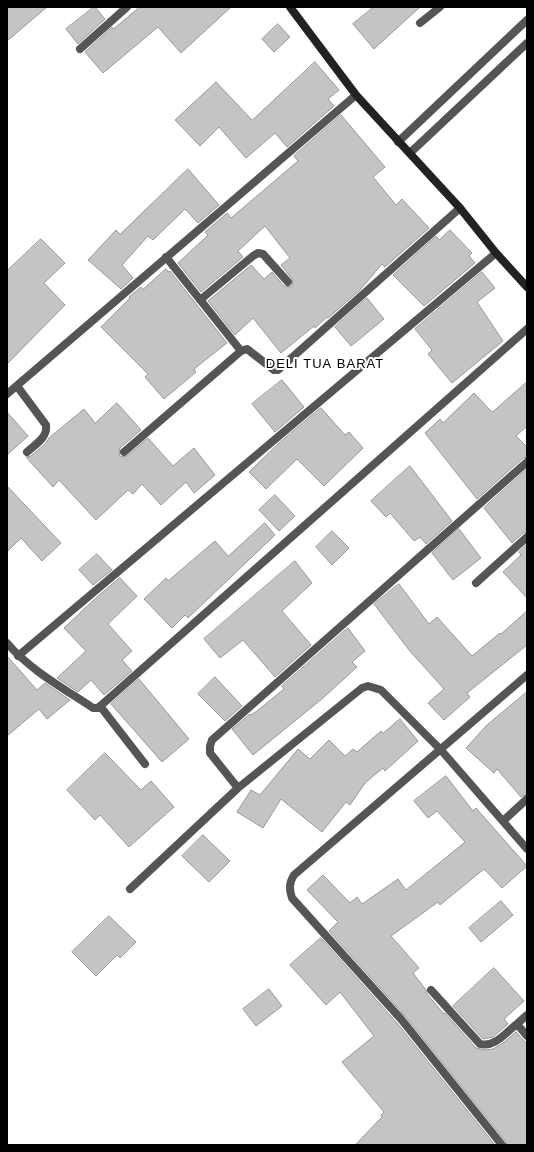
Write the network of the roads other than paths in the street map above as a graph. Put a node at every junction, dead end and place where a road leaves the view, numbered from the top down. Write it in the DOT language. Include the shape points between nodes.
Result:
graph roads {
  1 [pos="127,7"];
  2 [pos="290,7"];
  3 [pos="440,7"];
  4 [pos="527,20"];
  5 [pos="420,23"];
  6 [pos="527,43"];
  7 [pos="80,49"];
  8 [pos="356,95"];
  9 [pos="398,142"];
  10 [pos="410,153"];
  11 [pos="460,208"];
  12 [pos="496,253"];
  13 [pos="166,257"];
  14 [pos="288,282"];
  15 [pos="527,287"];
  16 [pos="200,300"];
  17 [pos="527,329"];
  18 [pos="240,351"];
  19 [pos="17,386"];
  20 [pos="7,394"];
  21 [pos="27,452"];
  22 [pos="124,452"];
  23 [pos="527,462"];
  24 [pos="527,537"];
  25 [pos="476,583"];
  26 [pos="7,643"];
  27 [pos="18,656"];
  28 [pos="527,675"];
  29 [pos="100,706"];
  30 [pos="441,750"];
  31 [pos="146,764"];
  32 [pos="238,788"];
  33 [pos="527,799"];
  34 [pos="503,821"];
  35 [pos="527,849"];
  36 [pos="130,890"];
  37 [pos="431,990"];
  38 [pos="527,1015"];
  39 [pos="517,1024"];
  40 [pos="527,1036"];
  41 [pos="502,1145"];
  1 -- 7 [label="street"];
  2 -- 8 [label="main road"];
  3 -- 5 [label="street"];
  4 -- 9 [label="street"];
  6 -- 10 [label="street"];
  8 -- 9 [label="main road"];
  8 -- 13 [label="street"];
  9 -- 10 [label="main road"];
  10 -- 11 [label="main road"];
  11 -- 12 [label="main road"];
  11 -- 18 [label="street" via="278,370 274,370 247,349"];
  12 -- 15 [label="main road"];
  12 -- 27 [label="street"];
  13 -- 16 [label="street"];
  13 -- 19 [label="street"];
  14 -- 16 [label="street" via="263,254 258,253"];
  16 -- 18 [label="street"];
  17 -- 29 [label="street"];
  18 -- 22 [label="street"];
  19 -- 20 [label="street"];
  19 -- 21 [label="street" via="47,430 45,436"];
  23 -- 32 [label="street" via="212,740 210,753"];
  24 -- 25 [label="street"];
  26 -- 27 [label="street"];
  27 -- 29 [label="street" via="93,708"];
  28 -- 30 [label="street"];
  29 -- 31 [label="street"];
  30 -- 32 [label="street" via="381,690 368,686 362,688"];
  30 -- 34 [label="street"];
  30 -- 41 [label="street" via="294,876 289,887 292,898 401,1019"];
  32 -- 36 [label="street"];
  33 -- 34 [label="street"];
  34 -- 35 [label="street"];
  37 -- 39 [label="street" via="480,1044 493,1043"];
  38 -- 39 [label="street"];
  39 -- 40 [label="street"];
}
